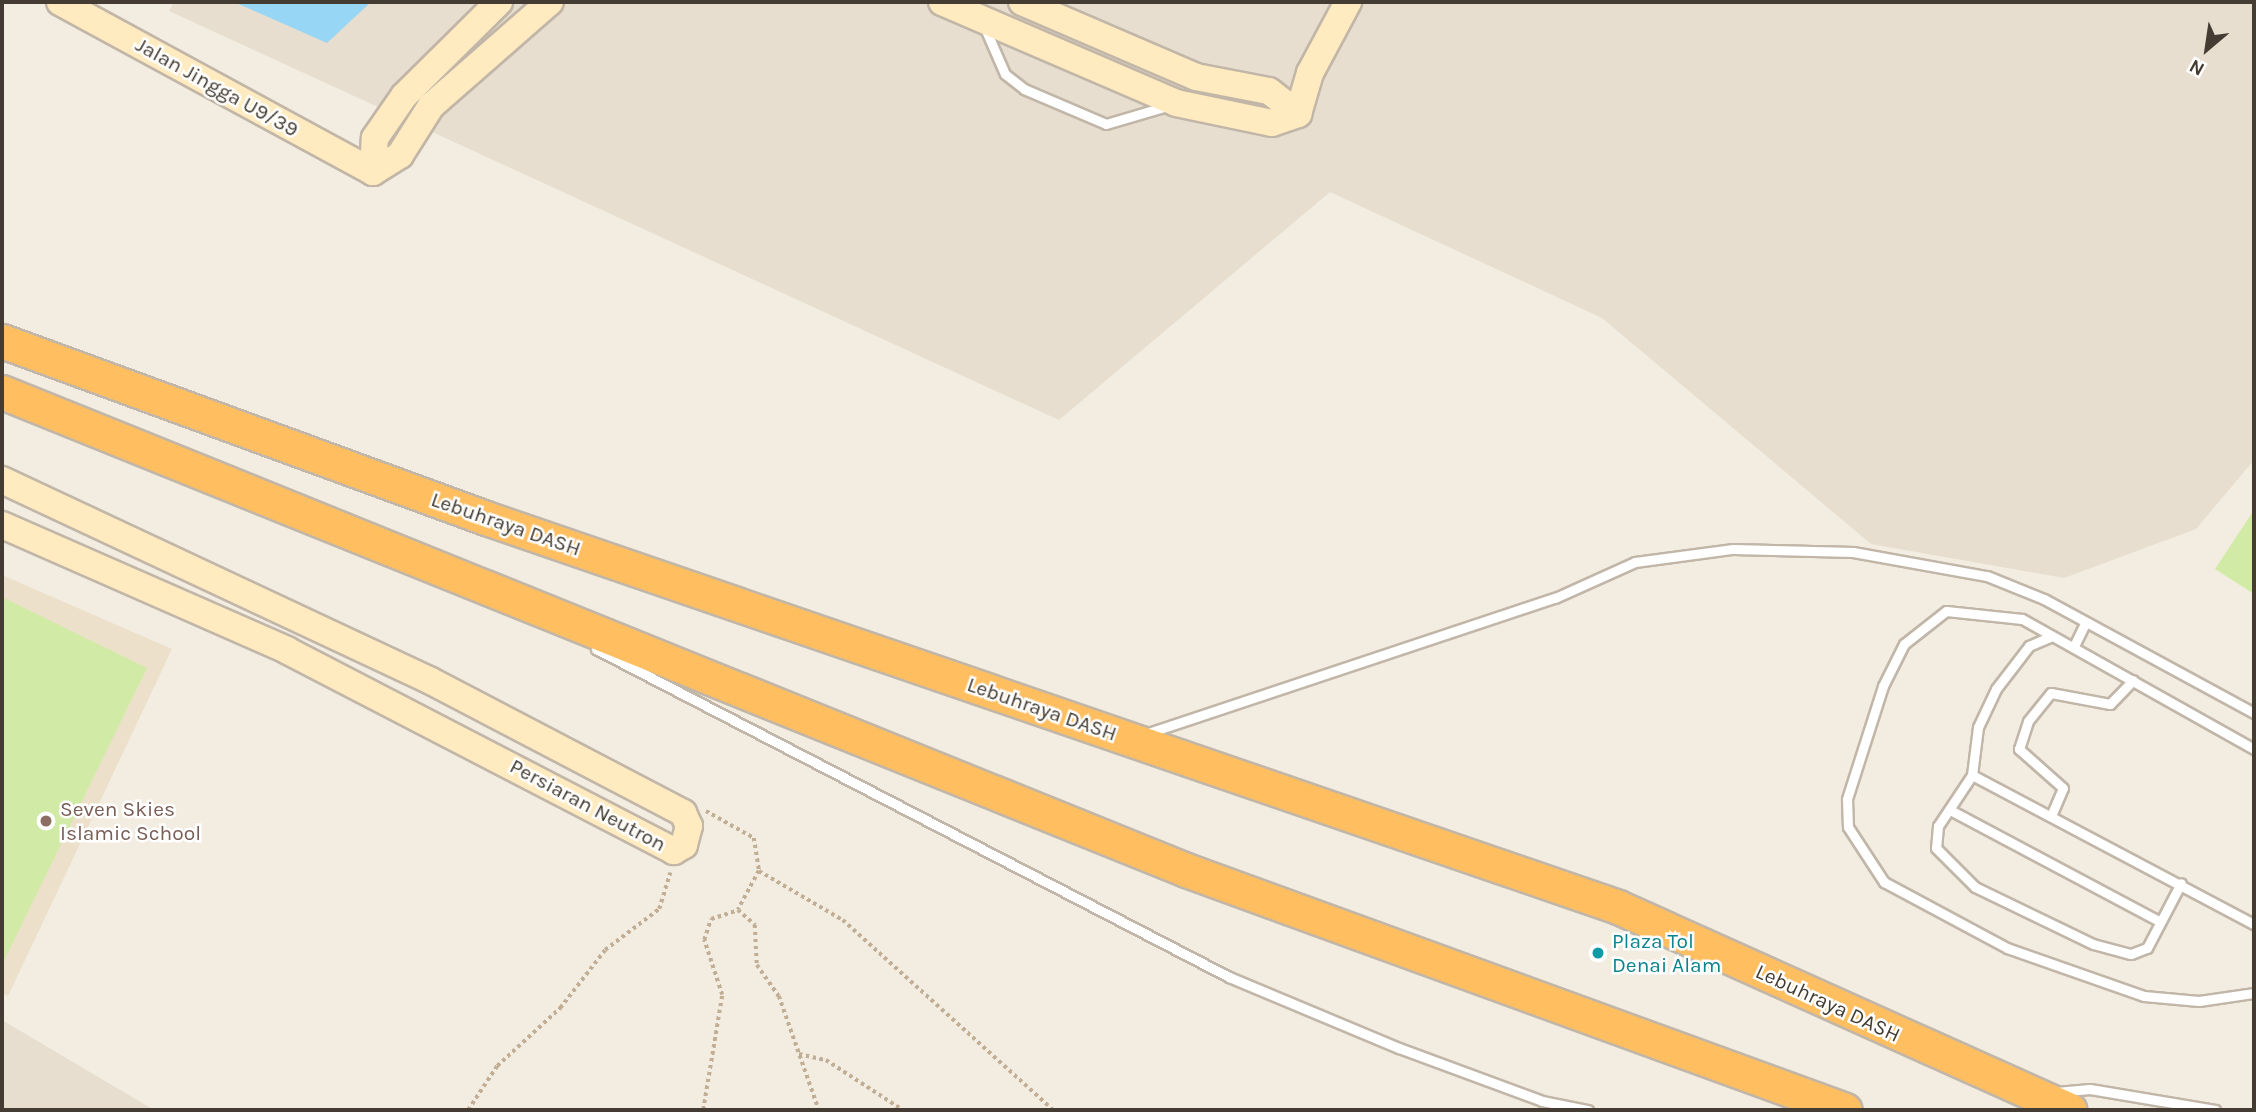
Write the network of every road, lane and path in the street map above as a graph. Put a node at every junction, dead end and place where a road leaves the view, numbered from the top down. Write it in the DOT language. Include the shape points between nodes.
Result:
graph roads {
  1 [pos="60,2"];
  2 [pos="499,2"];
  3 [pos="550,2"];
  4 [pos="942,2"];
  5 [pos="1022,2"];
  6 [pos="1348,2"];
  7 [pos="981,19"];
  8 [pos="1175,103"];
  9 [pos="1298,114"];
  10 [pos="373,172"];
  11 [pos="2,341"];
  12 [pos="2,392"];
  13 [pos="2,480"];
  14 [pos="2,525"];
  15 [pos="394,545"];
  16 [pos="2085,623"];
  17 [pos="2052,636"];
  18 [pos="2074,646"];
  19 [pos="2133,680"];
  20 [pos="2254,713"];
  21 [pos="1130,739"];
  22 [pos="2254,749"];
  23 [pos="1972,775"];
  24 [pos="1952,811"];
  25 [pos="683,813"];
  26 [pos="2051,816"];
  27 [pos="674,850"];
  28 [pos="759,871"];
  29 [pos="2181,883"];
  30 [pos="738,910"];
  31 [pos="2159,921"];
  32 [pos="2254,924"];
  33 [pos="2254,993"];
  34 [pos="799,1054"];
  35 [pos="2030,1095"];
  36 [pos="468,1110"];
  37 [pos="703,1110"];
  38 [pos="819,1110"];
  39 [pos="903,1110"];
  40 [pos="1053,1110"];
  41 [pos="1588,1110"];
  42 [pos="1845,1110"];
  43 [pos="2069,1110"];
  44 [pos="2215,1110"];
  1 -- 10 [label="street, Jalan Jingga U9/39"];
  2 -- 10 [label="street" via="404,96 375,138"];
  3 -- 10 [label="street" via="431,106 400,155"];
  4 -- 7 [label="street"];
  5 -- 9 [label="street" via="1196,77 1269,90"];
  6 -- 9 [label="street" via="1310,73"];
  7 -- 8 [label="street"];
  7 -- 8 [label="lane" via="1005,74 1024,89 1118,125"];
  8 -- 9 [label="street" via="1272,123"];
  11 -- 21 [label="highway, Lebuhraya DASH" via="486,518"];
  12 -- 15 [label="highway"];
  13 -- 25 [label="street, Persiaran Neutron" via="429,680"];
  14 -- 27 [label="street, Persiaran Neutron" via="288,650"];
  15 -- 41 [label="lane" via="1229,977 1503,1086"];
  15 -- 42 [label="highway" via="1186,870"];
  16 -- 18 [label="lane"];
  16 -- 20 [label="lane"];
  16 -- 21 [label="lane" via="1987,576 1916,560 1733,549 1635,562 1542,602"];
  17 -- 18 [label="lane"];
  17 -- 23 [label="lane" via="2029,646 1996,690 1978,727"];
  17 -- 33 [label="lane" via="2022,618 1946,611 1904,644 1883,685 1847,799 1848,827 1863,856 1884,882 1919,905 2071,973 2144,996 2199,1001"];
  18 -- 19 [label="lane"];
  19 -- 22 [label="lane"];
  19 -- 26 [label="lane" via="2110,704 2051,693 2028,721 2020,750 2063,788"];
  21 -- 35 [label="highway, Lebuhraya DASH" via="1618,907"];
  23 -- 24 [label="lane"];
  23 -- 26 [label="lane"];
  24 -- 31 [label="lane"];
  24 -- 31 [label="lane" via="1938,826 1936,848 1975,887 2119,952 2147,948"];
  25 -- 27 [label="street, Persiaran Neutron" via="689,826 684,845"];
  25 -- 28 [label="path" via="701,809 746,831 754,838"];
  26 -- 29 [label="lane"];
  27 -- 36 [label="path" via="659,909 605,950 560,1008 497,1066"];
  28 -- 30 [label="path"];
  28 -- 40 [label="path" via="843,919"];
  29 -- 31 [label="lane"];
  29 -- 32 [label="lane"];
  30 -- 34 [label="path" via="755,925 757,965 779,996"];
  30 -- 37 [label="path" via="711,919 704,940 722,995"];
  34 -- 38 [label="path"];
  34 -- 39 [label="path" via="826,1060"];
  35 -- 43 [label="highway, Lebuhraya DASH"];
  35 -- 44 [label="lane" via="2090,1088"];
}
